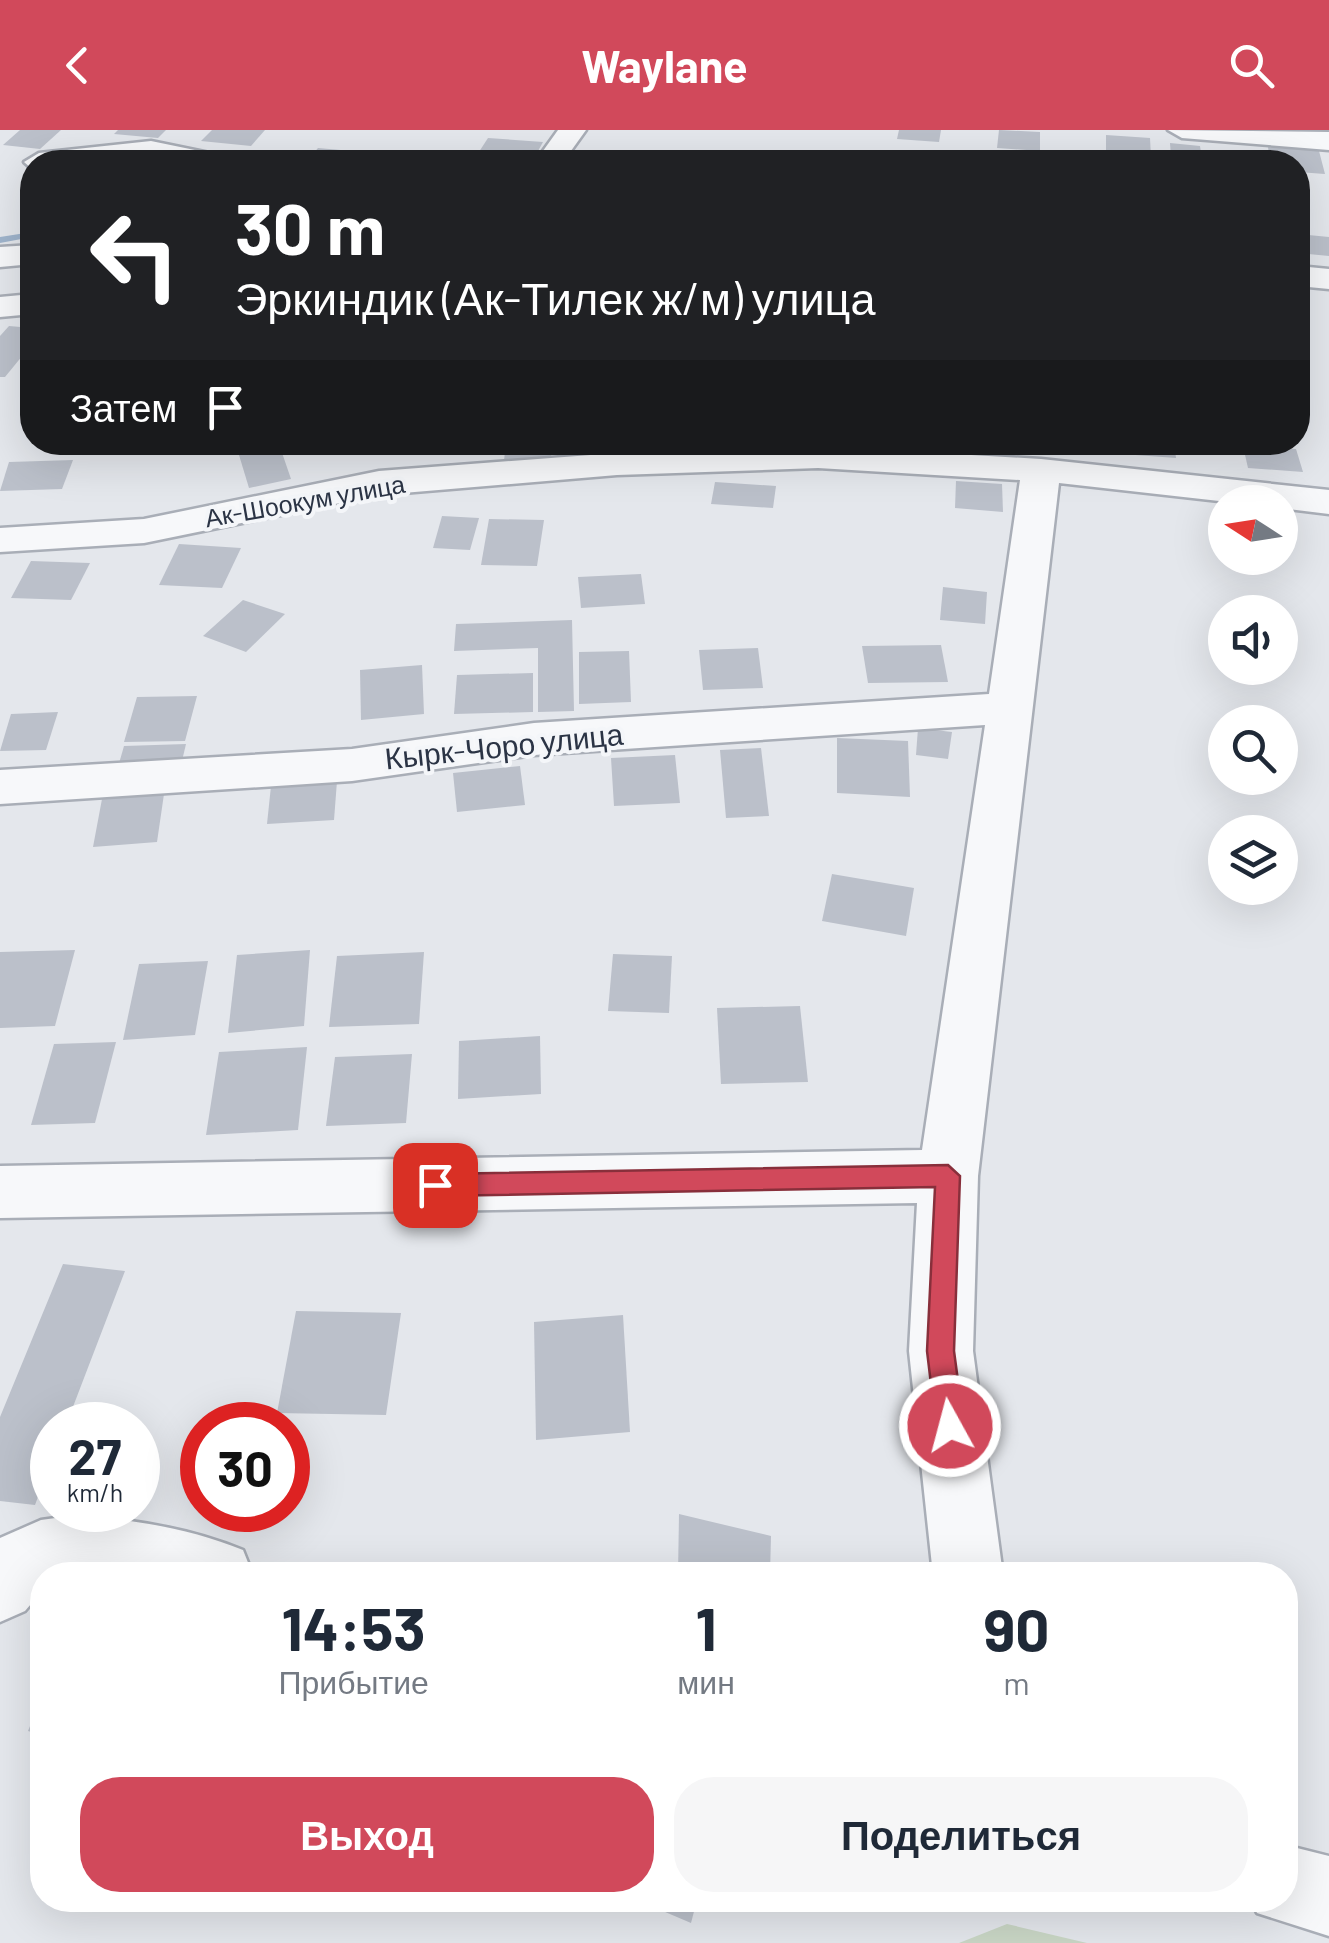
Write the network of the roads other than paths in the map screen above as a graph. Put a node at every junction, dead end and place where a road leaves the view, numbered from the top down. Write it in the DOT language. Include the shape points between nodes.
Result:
graph roads {
  1 [pos="1182,130"];
  2 [pos="1329,140"];
  3 [pos="389,455"];
  4 [pos="1041,470"];
  5 [pos="378,483"];
  6 [pos="1329,502"];
  7 [pos="0,540"];
  8 [pos="1009,708"];
  9 [pos="0,788"];
  10 [pos="948,1176"];
  11 [pos="0,1192"];
  12 [pos="148,1562"];
  13 [pos="966,1562"];
  14 [pos="0,1586"];
  15 [pos="1298,1888"];
  16 [pos="1329,1896"];
  1 -- 2 [label="street"];
  3 -- 5 [label="street"];
  4 -- 5 [label="street, Ак-Шоокум улица" via="818,457"];
  4 -- 6 [label="street, Ак-Шоокум улица"];
  4 -- 8 [label="street"];
  5 -- 7 [label="street, Ак-Шоокум улица" via="144,531"];
  8 -- 9 [label="street, Кырк-Чоро улица" via="534,739 352,765"];
  8 -- 10 [label="street"];
  10 -- 11 [label="street"];
  10 -- 13 [label="street" via="941,1351"];
  12 -- 14 [label="street" via="72,1548 37,1554"];
  15 -- 16 [label="street"];
}
